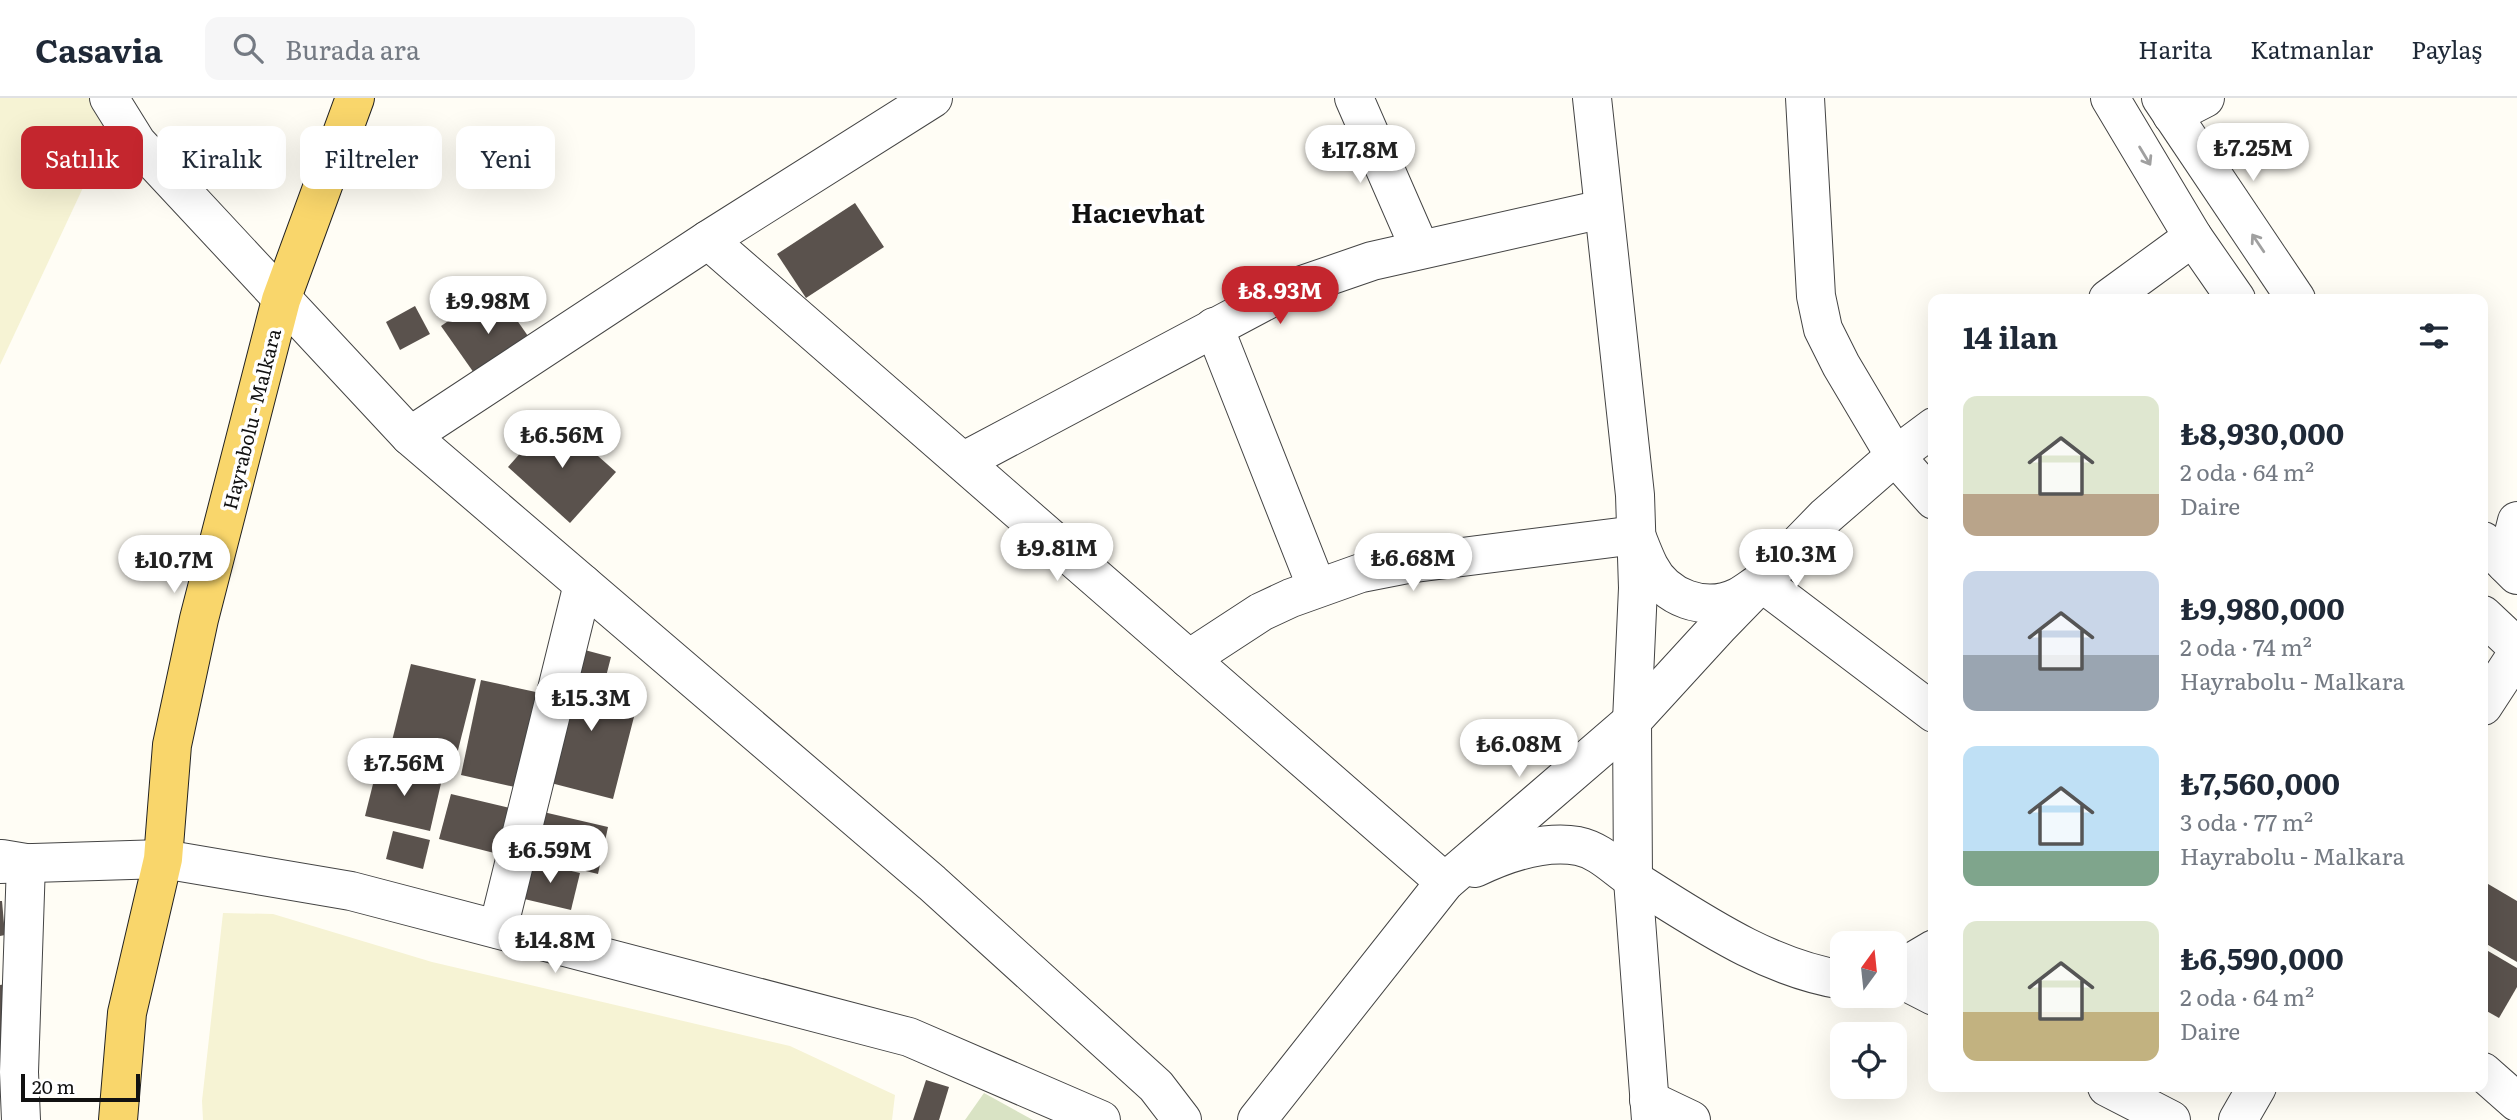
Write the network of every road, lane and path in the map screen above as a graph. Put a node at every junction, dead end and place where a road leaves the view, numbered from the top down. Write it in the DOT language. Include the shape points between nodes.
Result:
graph roads {
  1 [pos="109,98"];
  2 [pos="355,98"];
  3 [pos="933,98"];
  4 [pos="1354,98"];
  5 [pos="1592,98"];
  6 [pos="1805,98"];
  7 [pos="2110,98"];
  8 [pos="2205,98"];
  9 [pos="2166,106"];
  10 [pos="1603,209"];
  11 [pos="2193,237"];
  12 [pos="708,240"];
  13 [pos="1420,249"];
  14 [pos="2115,294"];
  15 [pos="2233,294"];
  16 [pos="2293,294"];
  17 [pos="281,300"];
  18 [pos="1214,327"];
  19 [pos="1928,431"];
  20 [pos="410,436"];
  21 [pos="1895,456"];
  22 [pos="964,461"];
  23 [pos="1928,493"];
  24 [pos="2517,522"];
  25 [pos="1636,535"];
  26 [pos="2502,560"];
  27 [pos="1761,582"];
  28 [pos="583,584"];
  29 [pos="1317,588"];
  30 [pos="2488,620"];
  31 [pos="2517,647"];
  32 [pos="2517,654"];
  33 [pos="1189,659"];
  34 [pos="2488,698"];
  35 [pos="1928,708"];
  36 [pos="1632,721"];
  37 [pos="163,859"];
  38 [pos="9,862"];
  39 [pos="1633,880"];
  40 [pos="1445,882"];
  41 [pos="498,929"];
  42 [pos="1928,953"];
  43 [pos="12,959"];
  44 [pos="1908,966"];
  45 [pos="1830,979"];
  46 [pos="1908,981"];
  47 [pos="1928,993"];
  48 [pos="9,1073"];
  49 [pos="2488,1076"];
  50 [pos="2117,1092"];
  51 [pos="2254,1092"];
  52 [pos="2517,1102"];
  53 [pos="1650,1110"];
  54 [pos="21,1120"];
  55 [pos="118,1120"];
  56 [pos="1101,1120"];
  57 [pos="1182,1120"];
  58 [pos="1257,1120"];
  59 [pos="1691,1120"];
  60 [pos="2171,1120"];
  61 [pos="2238,1120"];
  1 -- 17 [label="street" via="137,143"];
  2 -- 17 [label="main road, Hayrabolu - Malkara"];
  3 -- 12 [label="street"];
  4 -- 13 [label="street"];
  5 -- 10 [label="street"];
  6 -- 21 [label="street" via="1816,296 1823,329"];
  7 -- 11 [label="street, one-way"];
  8 -- 9 [label="street"];
  16 -- 9 [label="street, one-way"];
  10 -- 13 [label="street"];
  10 -- 25 [label="street"];
  11 -- 14 [label="street"];
  11 -- 15 [label="street"];
  12 -- 20 [label="street"];
  12 -- 22 [label="street"];
  13 -- 18 [label="street" via="1282,292"];
  17 -- 20 [label="street"];
  17 -- 37 [label="main road, Hayrabolu - Malkara" via="174,732"];
  18 -- 22 [label="street"];
  18 -- 29 [label="street"];
  19 -- 21 [label="street"];
  20 -- 28 [label="street"];
  21 -- 23 [label="street"];
  21 -- 27 [label="street" via="1826,516"];
  22 -- 33 [label="street"];
  24 -- 26 [label="street"];
  25 -- 27 [label="street" via="1649,567 1666,588 1686,600 1713,604"];
  25 -- 29 [label="street" via="1407,564"];
  25 -- 36 [label="street"];
  27 -- 35 [label="street"];
  27 -- 36 [label="street"];
  28 -- 41 [label="street"];
  28 -- 57 [label="street" via="932,883 1156,1086"];
  29 -- 33 [label="street" via="1261,612"];
  30 -- 31 [label="street"];
  32 -- 34 [label="street"];
  33 -- 40 [label="street"];
  36 -- 39 [label="street"];
  36 -- 40 [label="street"];
  37 -- 38 [label="street"];
  37 -- 41 [label="street" via="351,891"];
  37 -- 55 [label="main road, Hayrabolu - Malkara" via="127,1013"];
  38 -- 43 [label="street"];
  39 -- 40 [label="street" via="1594,850 1559,845 1518,851"];
  39 -- 45 [label="street" via="1753,950"];
  39 -- 53 [label="street"];
  40 -- 58 [label="street"];
  41 -- 56 [label="street" via="909,1037"];
  42 -- 44 [label="street"];
  43 -- 48 [label="street"];
  46 -- 47 [label="street"];
  48 -- 54 [label="street"];
  49 -- 52 [label="street"];
  50 -- 60 [label="street"];
  51 -- 61 [label="street"];
  53 -- 59 [label="street"];
}
